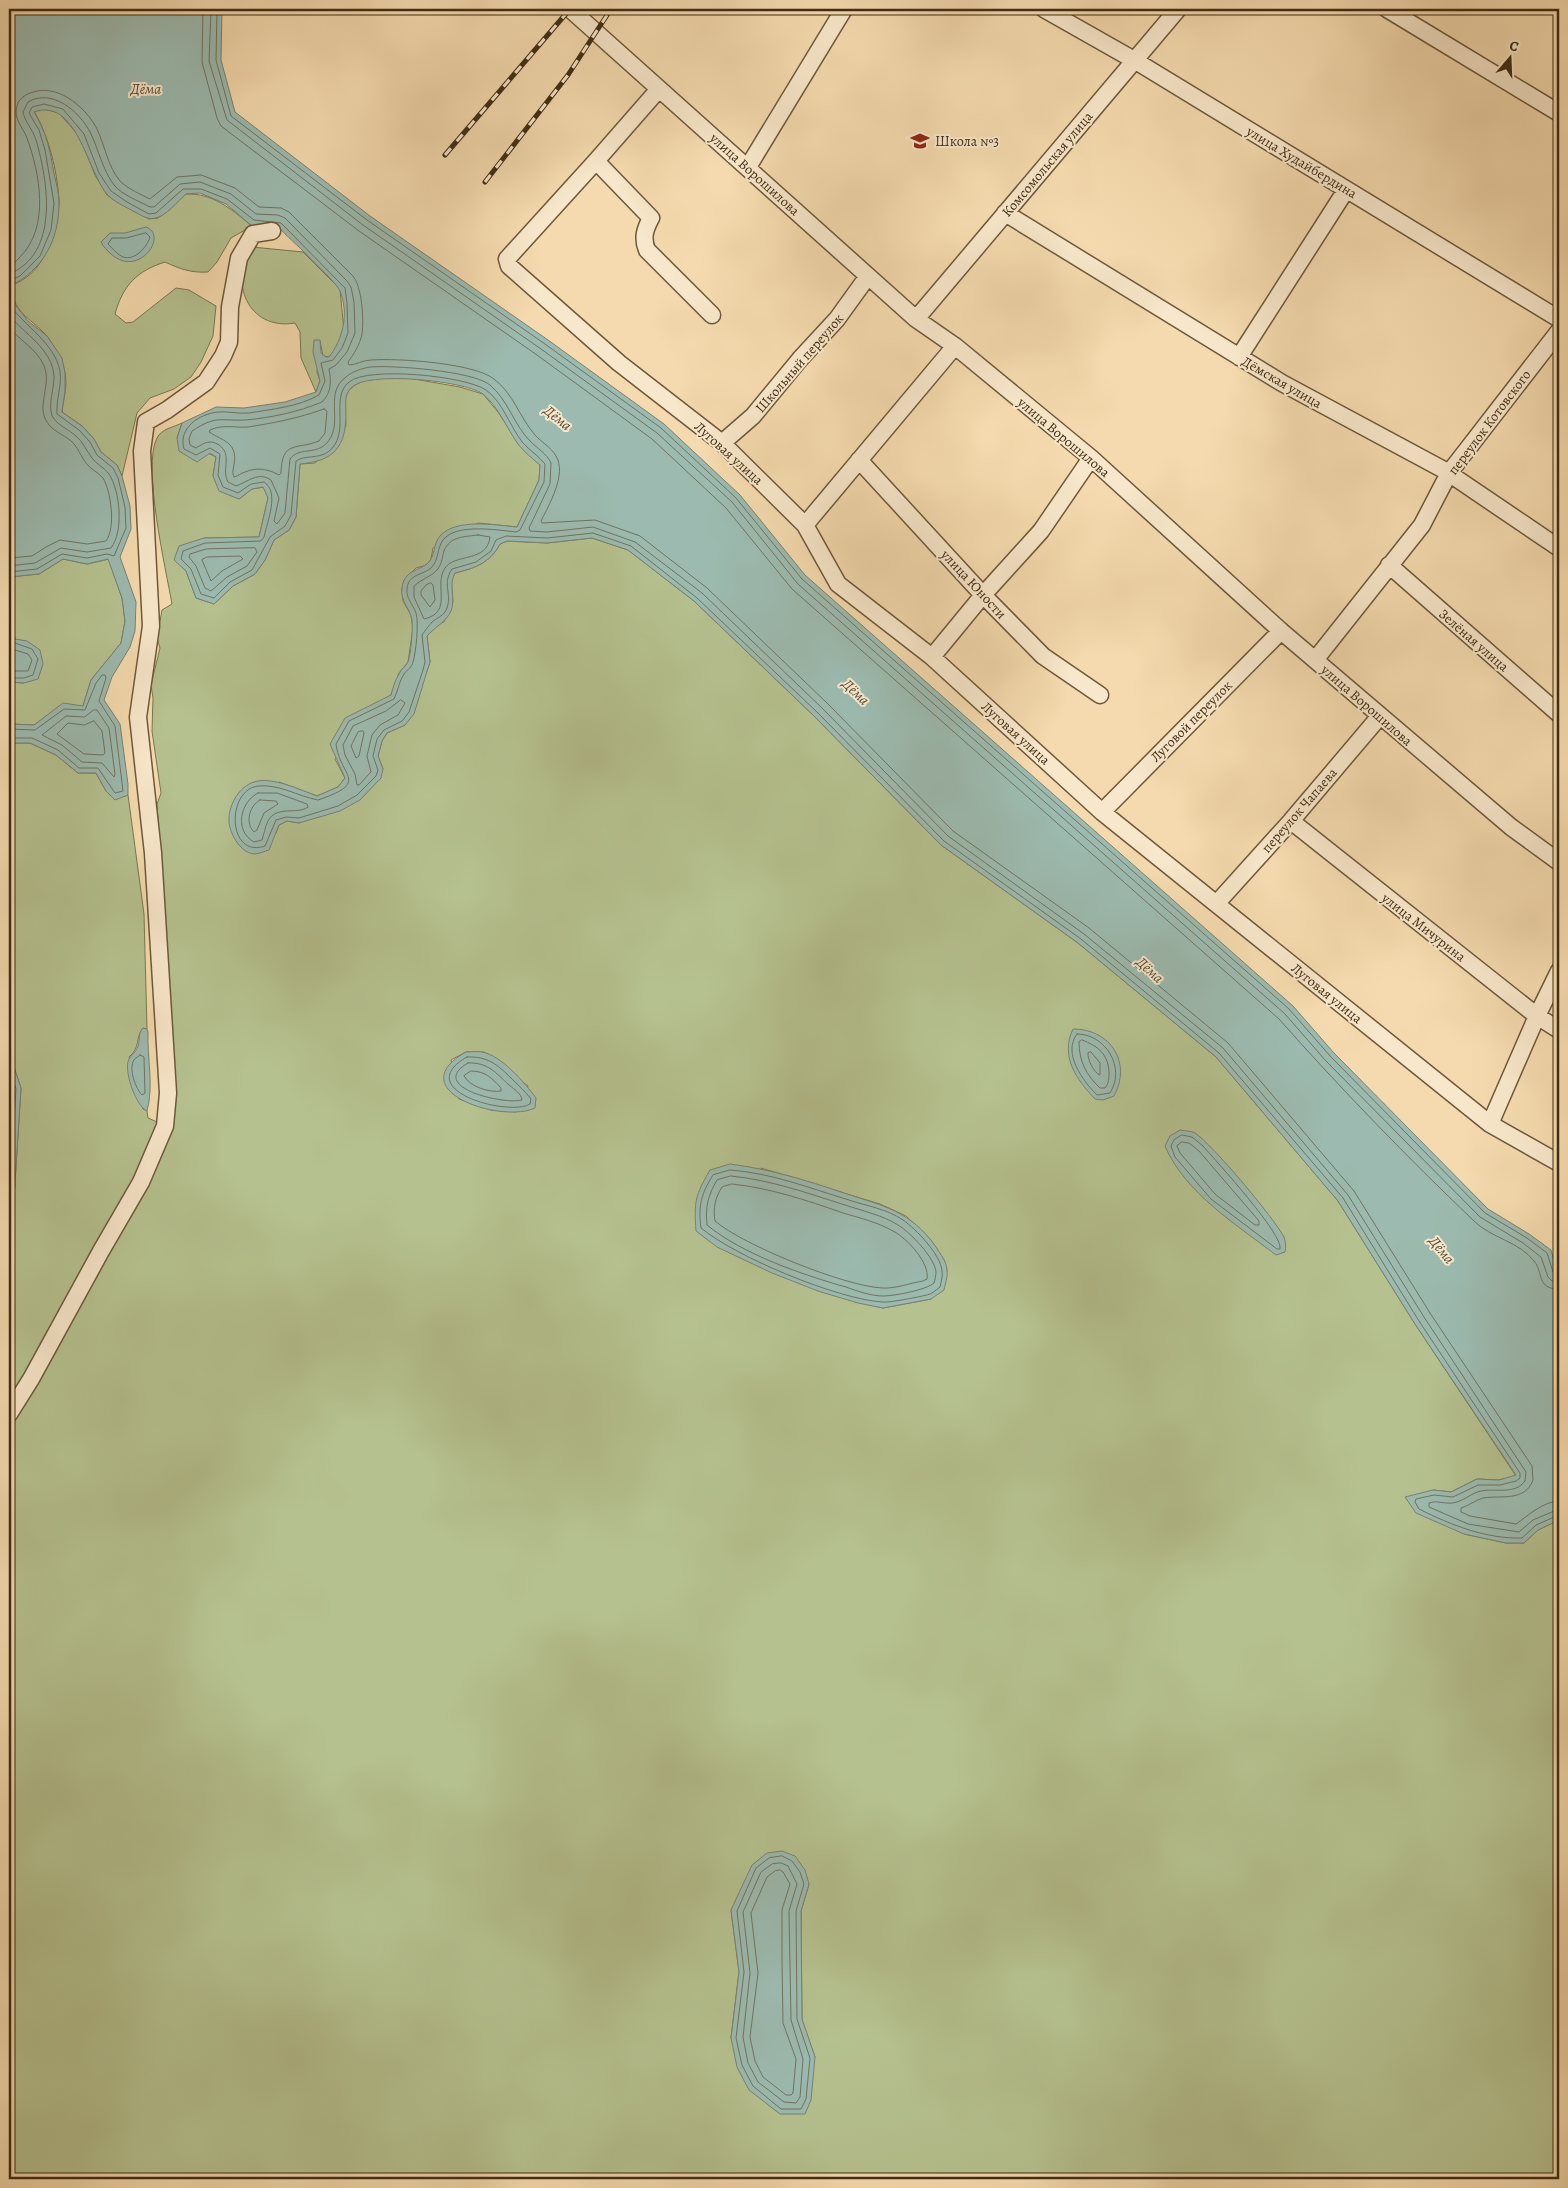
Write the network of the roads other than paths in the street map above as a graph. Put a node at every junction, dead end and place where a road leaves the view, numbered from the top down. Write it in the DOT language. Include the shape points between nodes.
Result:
graph roads {
  1 [pos="570,9"];
  2 [pos="844,9"];
  3 [pos="1044,9"];
  4 [pos="1178,9"];
  5 [pos="1387,9"];
  6 [pos="1134,60"];
  7 [pos="659,89"];
  8 [pos="1559,113"];
  9 [pos="596,161"];
  10 [pos="748,167"];
  11 [pos="1346,190"];
  12 [pos="1005,213"];
  13 [pos="272,232"];
  14 [pos="868,276"];
  15 [pos="712,315"];
  16 [pos="916,319"];
  17 [pos="1559,319"];
  18 [pos="1559,331"];
  19 [pos="955,346"];
  20 [pos="1239,357"];
  21 [pos="722,443"];
  22 [pos="1091,458"];
  23 [pos="859,460"];
  24 [pos="1449,473"];
  25 [pos="805,525"];
  26 [pos="1559,548"];
  27 [pos="1389,565"];
  28 [pos="982,595"];
  29 [pos="1281,631"];
  30 [pos="932,657"];
  31 [pos="1315,660"];
  32 [pos="1100,695"];
  33 [pos="1559,714"];
  34 [pos="1380,716"];
  35 [pos="1102,812"];
  36 [pos="1291,821"];
  37 [pos="1559,862"];
  38 [pos="1217,903"];
  39 [pos="1559,971"];
  40 [pos="1537,1016"];
  41 [pos="1559,1030"];
  42 [pos="1490,1124"];
  43 [pos="1559,1163"];
  44 [pos="9,1414"];
  1 -- 7 [label="street, улица Ворошилова"];
  2 -- 10 [label="street"];
  3 -- 6 [label="street, улица Худайбердина"];
  4 -- 6 [label="street, Комсомольская улица"];
  5 -- 8 [label="street"];
  6 -- 11 [label="street, улица Худайбердина"];
  6 -- 12 [label="street, Комсомольская улица"];
  7 -- 9 [label="street"];
  7 -- 10 [label="street, улица Ворошилова"];
  9 -- 15 [label="street" via="651,218 643,241 646,250"];
  9 -- 21 [label="street, Луговая улица" via="506,259 509,266 619,363"];
  10 -- 14 [label="street, улица Ворошилова"];
  11 -- 17 [label="street, улица Худайбердина"];
  11 -- 20 [label="street"];
  12 -- 16 [label="street, Комсомольская улица"];
  12 -- 20 [label="street, Дёмская улица"];
  13 -- 44 [label="street" via="253,234 239,258 230,307 228,342 223,356 206,382 146,422 142,451 151,626 138,717 153,853 168,1093 165,1126 141,1182 32,1379"];
  14 -- 16 [label="street, улица Ворошилова"];
  14 -- 21 [label="street, Школьный переулок" via="837,319 753,416"];
  16 -- 19 [label="street, улица Ворошилова"];
  18 -- 24 [label="street, переулок Котовского"];
  19 -- 22 [label="street, улица Ворошилова"];
  19 -- 23 [label="street"];
  20 -- 24 [label="street, Дёмская улица" via="1282,384"];
  21 -- 25 [label="street, Луговая улица"];
  22 -- 28 [label="street" via="1041,531"];
  22 -- 29 [label="street, улица Ворошилова"];
  23 -- 25 [label="street"];
  23 -- 28 [label="street, улица Юности"];
  24 -- 26 [label="street, Дёмская улица"];
  24 -- 27 [label="street, переулок Котовского" via="1422,525"];
  25 -- 30 [label="street, Луговая улица" via="838,584"];
  27 -- 31 [label="street, переулок Котовского"];
  27 -- 33 [label="street, Зелёная улица"];
  28 -- 30 [label="street"];
  28 -- 32 [label="street, улица Юности" via="1043,656"];
  29 -- 31 [label="street, улица Ворошилова"];
  29 -- 35 [label="street, Луговой переулок"];
  30 -- 35 [label="street, Луговая улица"];
  31 -- 34 [label="street, улица Ворошилова"];
  34 -- 36 [label="street, переулок Чапаева"];
  34 -- 37 [label="street, улица Ворошилова" via="1511,827"];
  35 -- 38 [label="street, Луговая улица"];
  36 -- 38 [label="street, переулок Чапаева"];
  36 -- 40 [label="street, улица Мичурина"];
  38 -- 42 [label="street, Луговая улица"];
  39 -- 40 [label="street"];
  40 -- 41 [label="street, улица Мичурина"];
  40 -- 42 [label="street"];
  42 -- 43 [label="street, Луговая улица"];
}
